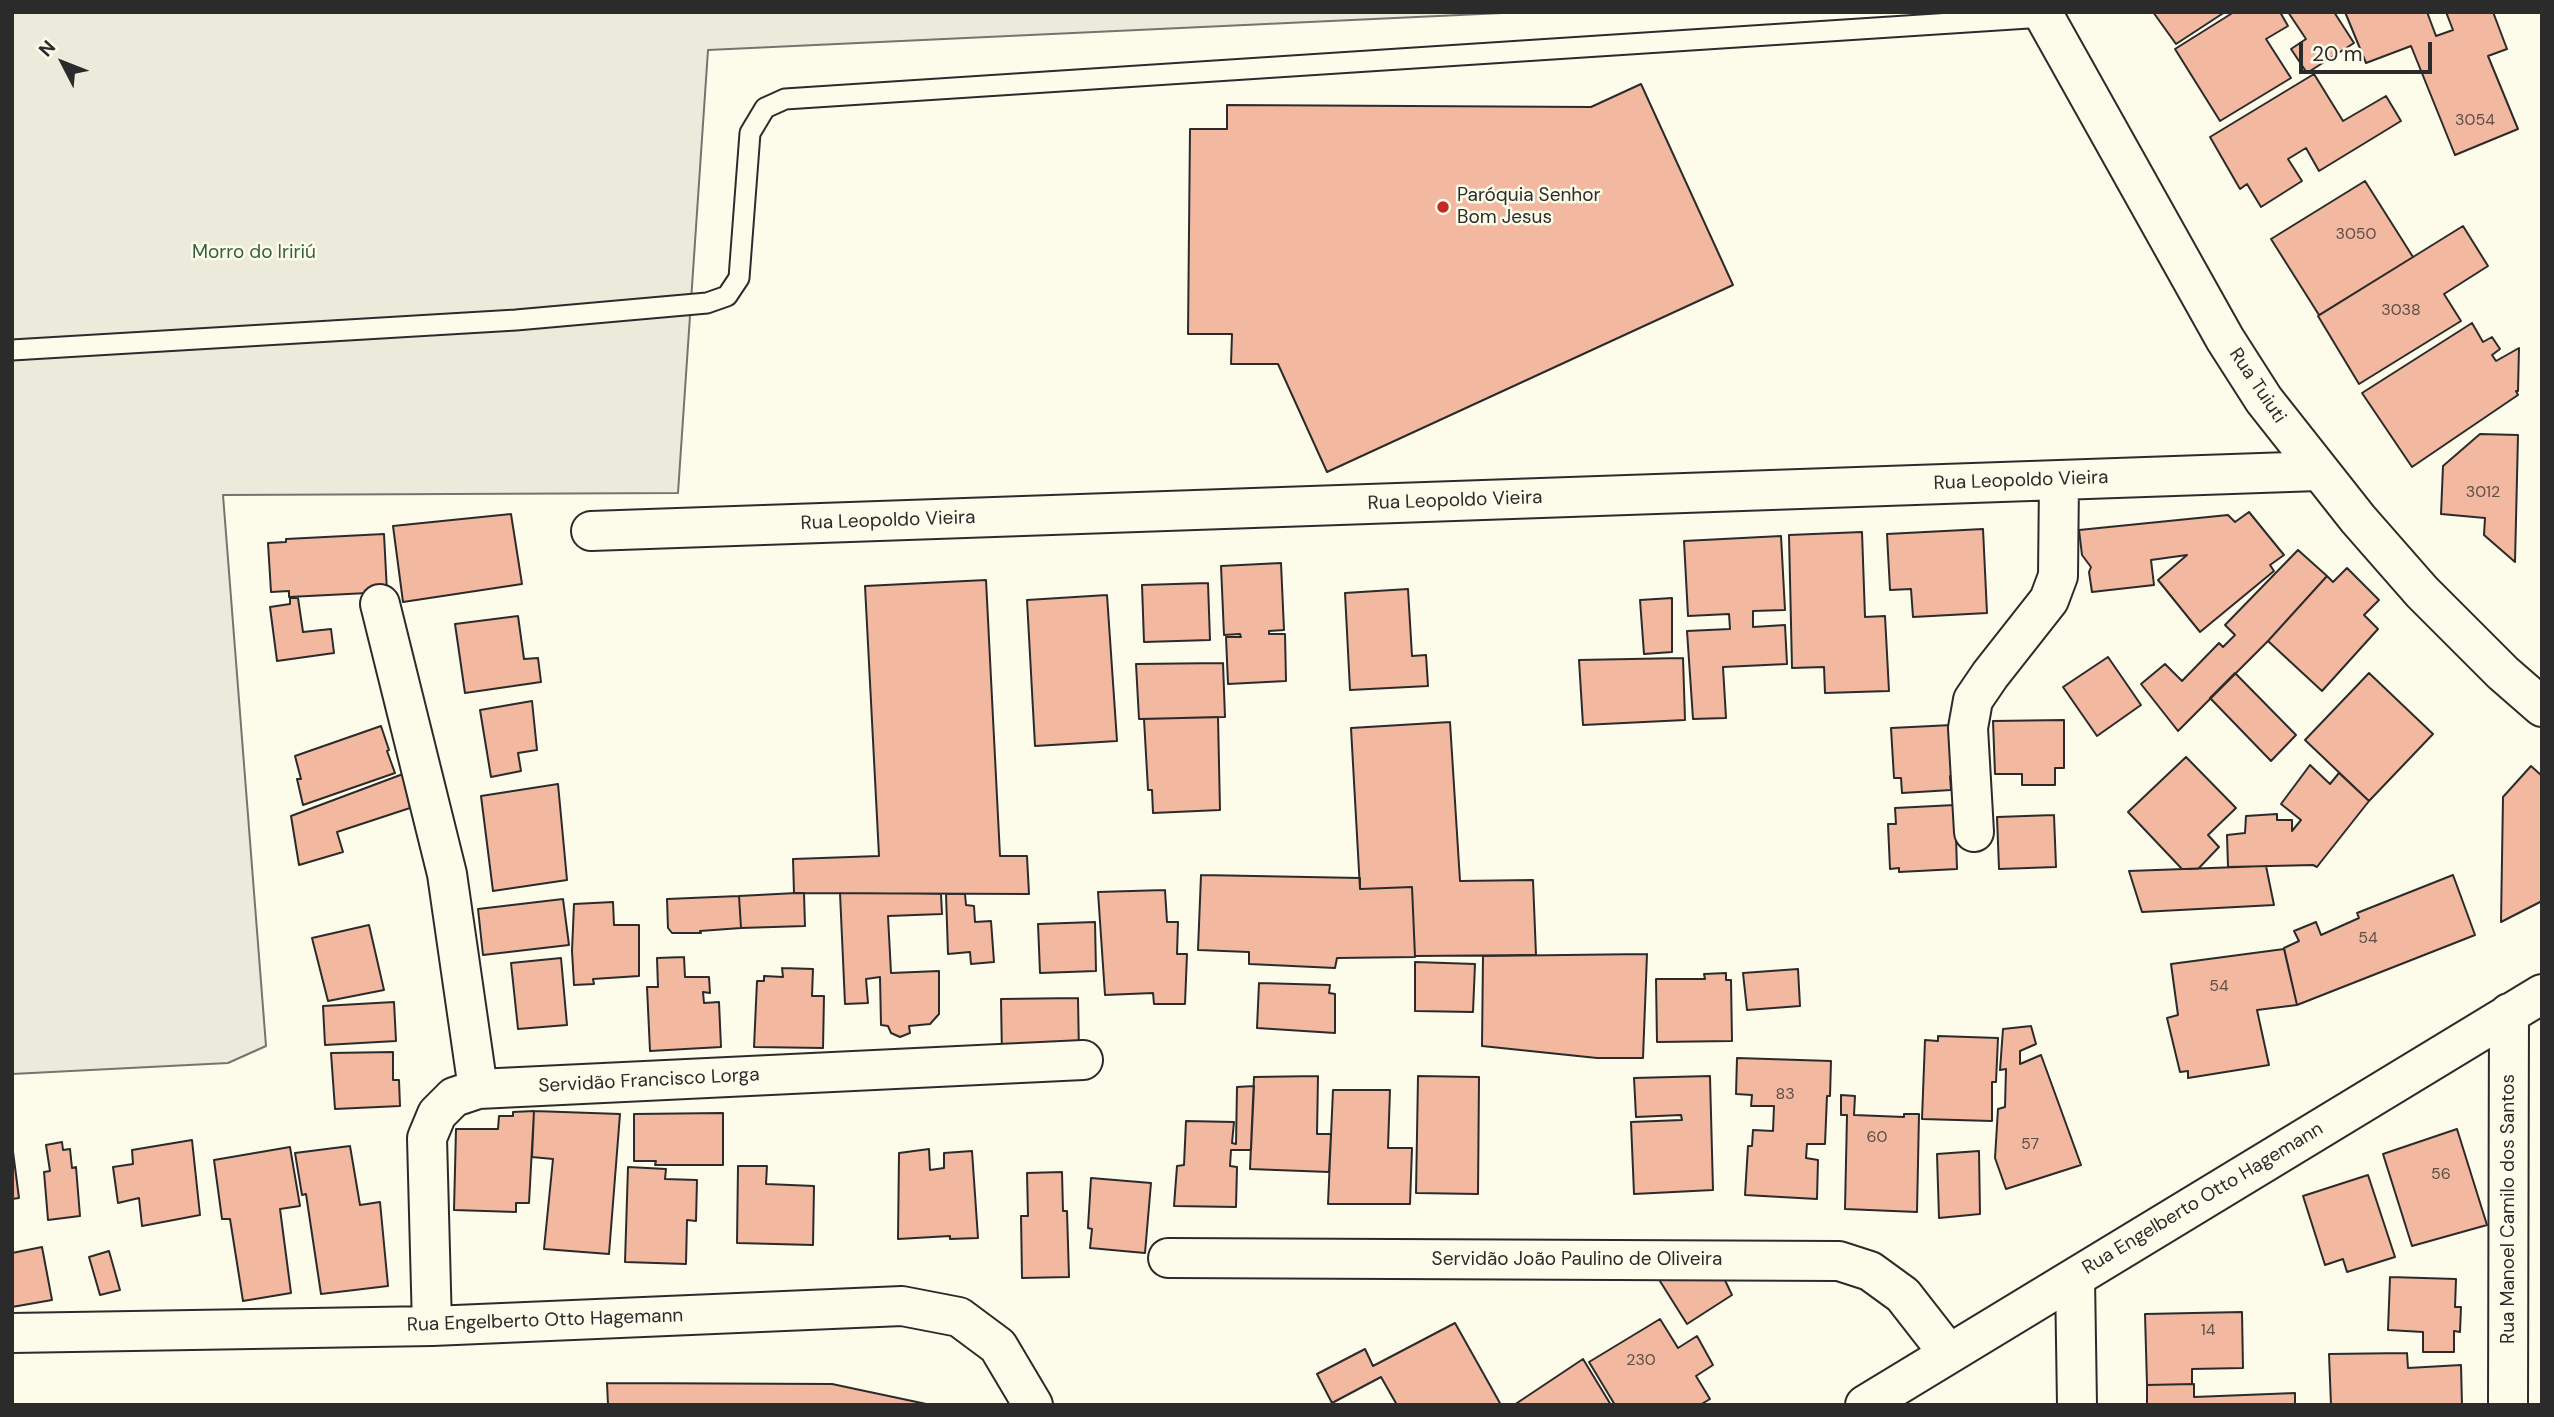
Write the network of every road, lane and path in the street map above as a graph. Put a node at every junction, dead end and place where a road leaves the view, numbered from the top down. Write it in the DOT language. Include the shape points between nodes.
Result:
graph roads {
  1 [pos="2043,15"];
  2 [pos="12,350"];
  3 [pos="2318,471"];
  4 [pos="2059,480"];
  5 [pos="591,531"];
  6 [pos="380,604"];
  7 [pos="2542,707"];
  8 [pos="1974,832"];
  9 [pos="2542,993"];
  10 [pos="2509,1013"];
  11 [pos="1083,1060"];
  12 [pos="478,1089"];
  13 [pos="1168,1258"];
  14 [pos="2075,1278"];
  15 [pos="432,1326"];
  16 [pos="12,1333"];
  17 [pos="1949,1354"];
  18 [pos="1033,1405"];
  19 [pos="1865,1405"];
  20 [pos="2077,1405"];
  21 [pos="2508,1405"];
  1 -- 2 [label="lane" via="785,99 765,108 750,133 738,278 727,296 707,303 516,320"];
  1 -- 3 [label="street, Rua Tuiuti" via="2225,339"];
  3 -- 4 [label="street, Rua Leopoldo Vieira"];
  3 -- 7 [label="street, Rua Tuiuti" via="2422,592"];
  4 -- 5 [label="street, Rua Leopoldo Vieira"];
  4 -- 8 [label="street" via="2058,576 2049,600 1973,700 1968,728"];
  6 -- 12 [label="street" via="447,874"];
  9 -- 10 [label="street, Rua Engelberto Otto Hagemann"];
  10 -- 14 [label="street, Rua Engelberto Otto Hagemann"];
  10 -- 21 [label="street, Rua Manoel Camilo dos Santos"];
  11 -- 12 [label="street, Servidão Francisco Lorga"];
  12 -- 15 [label="street, Servidão Francisco Lorga" via="454,1097 437,1114 428,1138"];
  13 -- 17 [label="street, Servidão João Paulino de Oliveira" via="1839,1261 1870,1271 1903,1295"];
  14 -- 17 [label="street, Rua Engelberto Otto Hagemann"];
  14 -- 20 [label="street"];
  15 -- 16 [label="street, Rua Engelberto Otto Hagemann"];
  15 -- 18 [label="street, Rua Engelberto Otto Hagemann" via="902,1306 958,1318 998,1346"];
  17 -- 19 [label="street, Rua Engelberto Otto Hagemann"];
}
